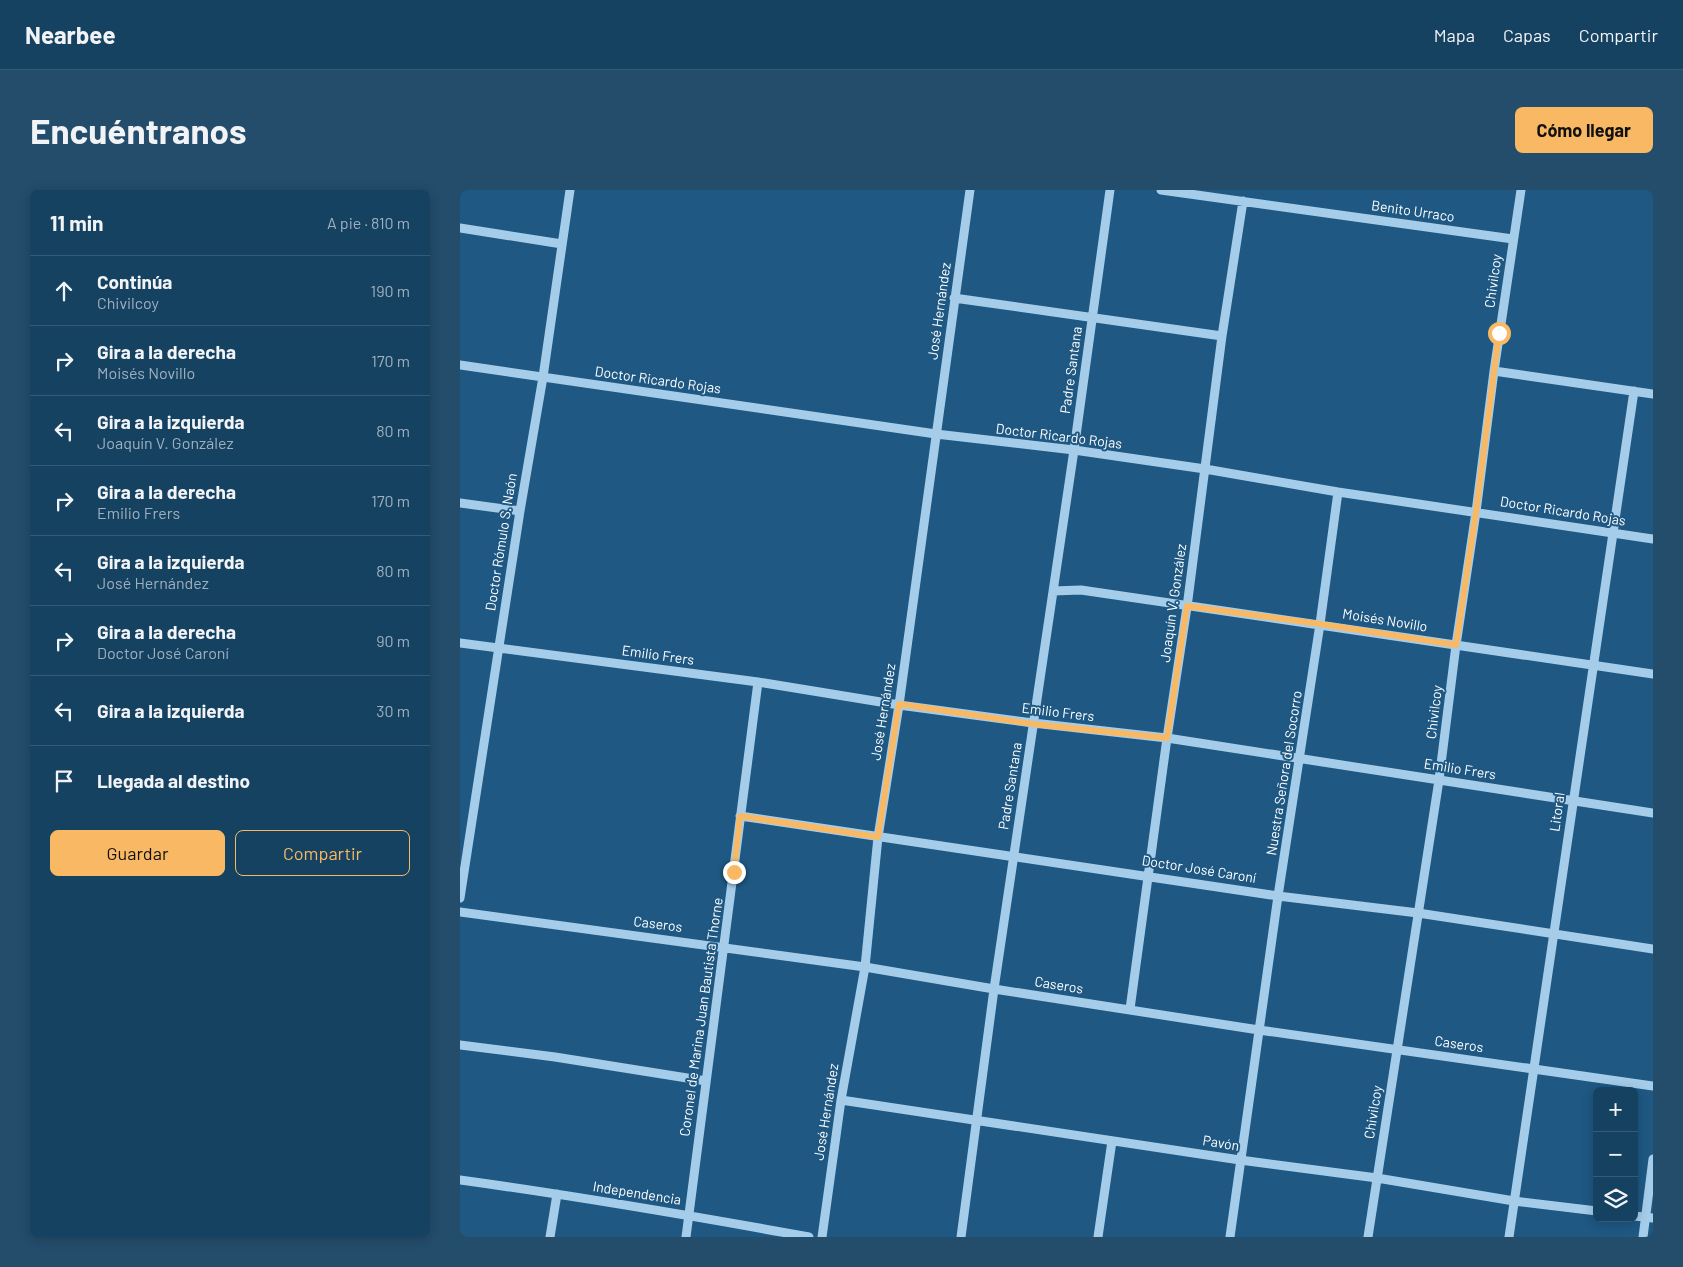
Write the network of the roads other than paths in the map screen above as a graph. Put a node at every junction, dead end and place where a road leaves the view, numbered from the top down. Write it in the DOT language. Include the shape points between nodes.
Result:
graph roads {
  1 [pos="570,190"];
  2 [pos="970,190"];
  3 [pos="1110,190"];
  4 [pos="1161,190"];
  5 [pos="1521,190"];
  6 [pos="1242,201"];
  7 [pos="460,228"];
  8 [pos="1513,240"];
  9 [pos="562,244"];
  10 [pos="954,298"];
  11 [pos="1092,316"];
  12 [pos="1222,336"];
  13 [pos="460,365"];
  14 [pos="1494,370"];
  15 [pos="542,377"];
  16 [pos="1634,391"];
  17 [pos="1653,394"];
  18 [pos="936,434"];
  19 [pos="1074,450"];
  20 [pos="1205,469"];
  21 [pos="1338,492"];
  22 [pos="460,504"];
  23 [pos="520,511"];
  24 [pos="1476,512"];
  25 [pos="1612,533"];
  26 [pos="1653,539"];
  27 [pos="1053,591"];
  28 [pos="1187,606"];
  29 [pos="1320,624"];
  30 [pos="460,643"];
  31 [pos="1456,645"];
  32 [pos="499,648"];
  33 [pos="1592,666"];
  34 [pos="1653,674"];
  35 [pos="758,682"];
  36 [pos="899,704"];
  37 [pos="1033,724"];
  38 [pos="1167,738"];
  39 [pos="1300,757"];
  40 [pos="1439,780"];
  41 [pos="1573,801"];
  42 [pos="1653,813"];
  43 [pos="740,816"];
  44 [pos="878,837"];
  45 [pos="1013,856"];
  46 [pos="1149,876"];
  47 [pos="1278,896"];
  48 [pos="460,898"];
  49 [pos="460,912"];
  50 [pos="1418,912"];
  51 [pos="1553,933"];
  52 [pos="725,947"];
  53 [pos="1653,949"];
  54 [pos="865,967"];
  55 [pos="994,989"];
  56 [pos="1130,1010"];
  57 [pos="1259,1030"];
  58 [pos="460,1046"];
  59 [pos="1398,1049"];
  60 [pos="1533,1069"];
  61 [pos="706,1081"];
  62 [pos="1653,1086"];
  63 [pos="841,1100"];
  64 [pos="977,1120"];
  65 [pos="1112,1141"];
  66 [pos="1653,1159"];
  67 [pos="1240,1160"];
  68 [pos="1377,1178"];
  69 [pos="460,1180"];
  70 [pos="557,1194"];
  71 [pos="1514,1201"];
  72 [pos="1593,1211"];
  73 [pos="689,1215"];
  74 [pos="1649,1218"];
  75 [pos="550,1237"];
  76 [pos="686,1237"];
  77 [pos="809,1237"];
  78 [pos="822,1237"];
  79 [pos="961,1237"];
  80 [pos="1098,1237"];
  81 [pos="1230,1237"];
  82 [pos="1368,1237"];
  83 [pos="1508,1237"];
  84 [pos="1643,1237"];
  1 -- 9 [label="street, Doctor Rómulo S. Naón"];
  2 -- 10 [label="street, José Hernández"];
  3 -- 11 [label="street, Padre Santana"];
  4 -- 6 [label="street, Benito Urraco"];
  5 -- 8 [label="street, Chivilcoy"];
  6 -- 8 [label="street, Benito Urraco"];
  6 -- 12 [label="street, Joaquín V. González"];
  7 -- 9 [label="street"];
  8 -- 14 [label="street, Chivilcoy"];
  9 -- 15 [label="street, Doctor Rómulo S. Naón"];
  10 -- 11 [label="street"];
  10 -- 18 [label="street, José Hernández"];
  11 -- 12 [label="street"];
  11 -- 19 [label="street, Padre Santana"];
  12 -- 20 [label="street, Joaquín V. González"];
  13 -- 15 [label="street, Doctor Ricardo Rojas"];
  14 -- 16 [label="street"];
  14 -- 24 [label="street, Chivilcoy"];
  15 -- 18 [label="street, Doctor Ricardo Rojas"];
  15 -- 23 [label="street, Doctor Rómulo S. Naón"];
  16 -- 17 [label="street"];
  16 -- 25 [label="street, Litoral"];
  18 -- 19 [label="street, Doctor Ricardo Rojas"];
  18 -- 36 [label="street, José Hernández"];
  19 -- 20 [label="street, Doctor Ricardo Rojas"];
  19 -- 27 [label="street, Padre Santana"];
  20 -- 21 [label="street, Doctor Ricardo Rojas"];
  20 -- 28 [label="street, Joaquín V. González"];
  21 -- 24 [label="street, Doctor Ricardo Rojas"];
  21 -- 29 [label="street, Nuestra Señora del Socorro"];
  22 -- 23 [label="street"];
  23 -- 32 [label="street, Doctor Rómulo S. Naón"];
  24 -- 25 [label="street, Doctor Ricardo Rojas"];
  24 -- 31 [label="street, Chivilcoy"];
  25 -- 26 [label="street, Doctor Ricardo Rojas"];
  25 -- 33 [label="street, Litoral"];
  27 -- 28 [label="street, Moisés Novillo" via="1081,590"];
  27 -- 37 [label="street, Padre Santana"];
  28 -- 29 [label="street, Moisés Novillo"];
  28 -- 38 [label="street, Joaquín V. González"];
  29 -- 31 [label="street, Moisés Novillo"];
  29 -- 39 [label="street, Nuestra Señora del Socorro"];
  30 -- 32 [label="street, Emilio Frers"];
  31 -- 33 [label="street, Moisés Novillo"];
  31 -- 40 [label="street, Chivilcoy"];
  32 -- 35 [label="street, Emilio Frers"];
  32 -- 48 [label="street, Doctor Rómulo S. Naón"];
  33 -- 34 [label="street, Moisés Novillo"];
  33 -- 41 [label="street, Litoral"];
  35 -- 36 [label="street, Emilio Frers"];
  35 -- 43 [label="street, Coronel de Marina Juan Bautista Thorne"];
  36 -- 37 [label="street, Emilio Frers"];
  36 -- 44 [label="street, José Hernández"];
  37 -- 38 [label="street, Emilio Frers"];
  37 -- 45 [label="street, Padre Santana"];
  38 -- 39 [label="street, Emilio Frers"];
  38 -- 46 [label="street, Joaquín V. González"];
  39 -- 40 [label="street, Emilio Frers"];
  39 -- 47 [label="street, Nuestra Señora del Socorro"];
  40 -- 41 [label="street, Emilio Frers"];
  40 -- 50 [label="street, Chivilcoy"];
  41 -- 42 [label="street, Emilio Frers"];
  41 -- 51 [label="street, Litoral"];
  43 -- 44 [label="street, Doctor José Caroní"];
  43 -- 52 [label="street, Coronel de Marina Juan Bautista Thorne"];
  44 -- 45 [label="street, Doctor José Caroní"];
  44 -- 54 [label="street, José Hernández"];
  45 -- 46 [label="street, Doctor José Caroní"];
  45 -- 55 [label="street, Padre Santana"];
  46 -- 47 [label="street, Doctor José Caroní"];
  46 -- 56 [label="street, Joaquín V. González"];
  47 -- 50 [label="street, Doctor José Caroní"];
  47 -- 57 [label="street, Nuestra Señora del Socorro"];
  49 -- 52 [label="street, Caseros"];
  50 -- 51 [label="street, Doctor José Caroní"];
  50 -- 59 [label="street, Chivilcoy"];
  51 -- 53 [label="street, Doctor José Caroní"];
  51 -- 60 [label="street, Litoral"];
  52 -- 54 [label="street, Caseros"];
  52 -- 61 [label="street, Coronel de Marina Juan Bautista Thorne"];
  54 -- 55 [label="street, Caseros"];
  54 -- 63 [label="street, José Hernández"];
  55 -- 56 [label="street, Caseros"];
  55 -- 64 [label="street, Padre Santana"];
  56 -- 57 [label="street, Caseros"];
  57 -- 59 [label="street, Caseros"];
  57 -- 67 [label="street, Nuestra Señora del Socorro"];
  58 -- 61 [label="street" via="556,1057"];
  59 -- 60 [label="street, Caseros"];
  59 -- 68 [label="street, Chivilcoy"];
  60 -- 62 [label="street, Caseros"];
  60 -- 71 [label="street, Litoral"];
  61 -- 73 [label="street, Coronel de Marina Juan Bautista Thorne"];
  63 -- 64 [label="street, Pavón"];
  63 -- 78 [label="street, José Hernández"];
  64 -- 65 [label="street, Pavón"];
  64 -- 79 [label="street, Padre Santana"];
  65 -- 67 [label="street, Pavón"];
  65 -- 80 [label="street"];
  66 -- 74 [label="street"];
  67 -- 68 [label="street, Pavón"];
  67 -- 81 [label="street, Nuestra Señora del Socorro"];
  68 -- 71 [label="street, Pavón"];
  68 -- 82 [label="street, Chivilcoy"];
  69 -- 70 [label="street, Independencia"];
  70 -- 73 [label="street, Independencia"];
  70 -- 75 [label="street"];
  71 -- 72 [label="street, Pavón"];
  71 -- 83 [label="street, Litoral"];
  73 -- 76 [label="street, Coronel de Marina Juan Bautista Thorne"];
  73 -- 77 [label="street, Independencia"];
  74 -- 84 [label="street"];
}
